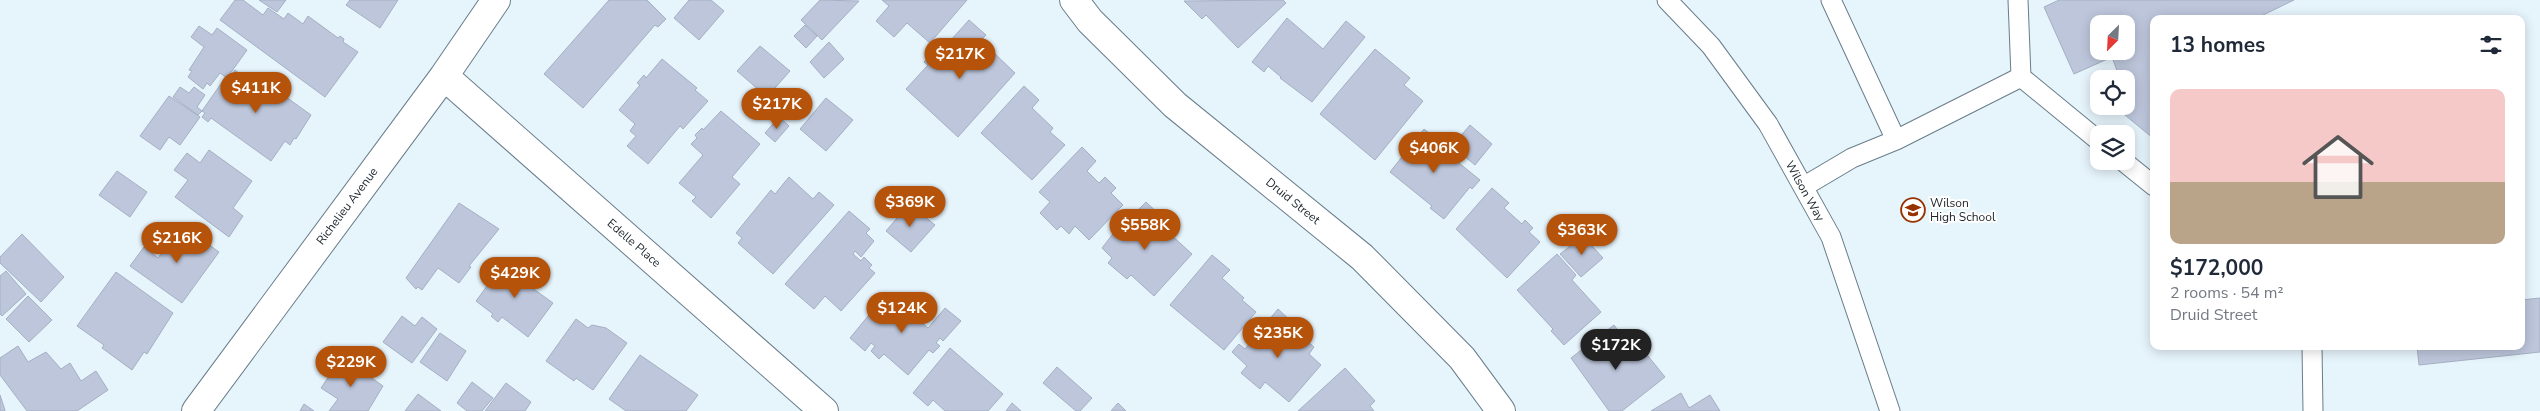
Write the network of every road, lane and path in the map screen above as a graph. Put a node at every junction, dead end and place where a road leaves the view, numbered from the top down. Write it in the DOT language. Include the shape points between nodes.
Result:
graph roads {
  1 [pos="496,0"];
  2 [pos="1074,0"];
  3 [pos="1667,0"];
  4 [pos="1831,0"];
  5 [pos="2018,0"];
  6 [pos="444,76"];
  7 [pos="2021,77"];
  8 [pos="2090,134"];
  9 [pos="1896,140"];
  10 [pos="2135,170"];
  11 [pos="2150,183"];
  12 [pos="1803,187"];
  13 [pos="2312,350"];
  14 [pos="196,411"];
  15 [pos="824,411"];
  16 [pos="1502,411"];
  17 [pos="1890,411"];
  18 [pos="2313,411"];
  1 -- 6 [label="street, Richelieu Avenue"];
  2 -- 16 [label="street, Druid Street" via="1090,21 1175,105 1362,257 1462,358"];
  3 -- 12 [label="lane, Wilson Way" via="1711,46 1768,124"];
  4 -- 9 [label="lane"];
  5 -- 7 [label="lane"];
  6 -- 14 [label="street, Richelieu Avenue"];
  6 -- 15 [label="street, Edelle Place"];
  7 -- 8 [label="lane"];
  7 -- 9 [label="lane"];
  9 -- 12 [label="lane" via="1852,158"];
  10 -- 11 [label="lane"];
  12 -- 17 [label="lane, Wilson Way" via="1831,237"];
  13 -- 18 [label="lane"];
}
